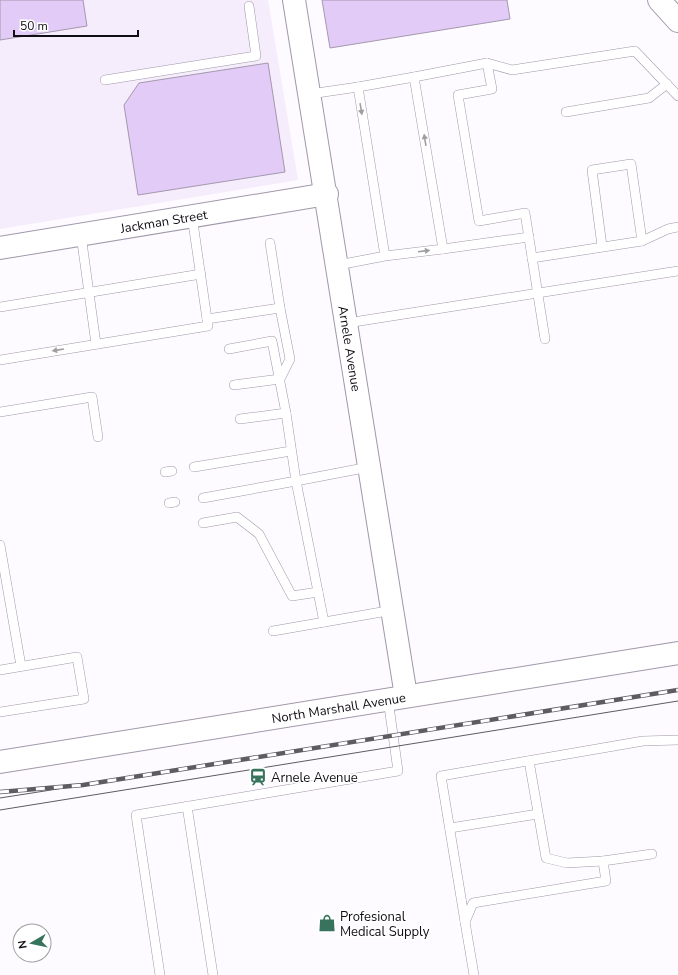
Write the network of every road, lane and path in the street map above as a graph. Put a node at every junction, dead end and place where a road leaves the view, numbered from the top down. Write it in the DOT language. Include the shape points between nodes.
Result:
graph roads {
  1 [pos="294,0"];
  2 [pos="659,0"];
  3 [pos="249,6"];
  4 [pos="678,20"];
  5 [pos="488,63"];
  6 [pos="414,77"];
  7 [pos="104,80"];
  8 [pos="667,84"];
  9 [pos="358,87"];
  10 [pos="310,94"];
  11 [pos="678,96"];
  12 [pos="566,112"];
  13 [pos="327,194"];
  14 [pos="192,216"];
  15 [pos="678,227"];
  16 [pos="81,235"];
  17 [pos="528,237"];
  18 [pos="642,242"];
  19 [pos="270,243"];
  20 [pos="602,246"];
  21 [pos="0,248"];
  22 [pos="443,249"];
  23 [pos="386,256"];
  24 [pos="532,258"];
  25 [pos="338,265"];
  26 [pos="678,271"];
  27 [pos="201,274"];
  28 [pos="89,293"];
  29 [pos="539,293"];
  30 [pos="0,307"];
  31 [pos="280,308"];
  32 [pos="207,320"];
  33 [pos="347,323"];
  34 [pos="545,339"];
  35 [pos="96,344"];
  36 [pos="228,349"];
  37 [pos="0,360"];
  38 [pos="280,379"];
  39 [pos="234,385"];
  40 [pos="0,412"];
  41 [pos="286,413"];
  42 [pos="240,419"];
  43 [pos="98,437"];
  44 [pos="291,451"];
  45 [pos="194,467"];
  46 [pos="370,467"];
  47 [pos="296,481"];
  48 [pos="203,498"];
  49 [pos="203,523"];
  50 [pos="0,545"];
  51 [pos="318,592"];
  52 [pos="393,610"];
  53 [pos="324,622"];
  54 [pos="273,631"];
  55 [pos="678,653"];
  56 [pos="21,666"];
  57 [pos="0,670"];
  58 [pos="397,698"];
  59 [pos="0,712"];
  60 [pos="678,740"];
  61 [pos="529,761"];
  62 [pos="0,762"];
  63 [pos="187,806"];
  64 [pos="538,814"];
  65 [pos="450,828"];
  66 [pos="652,854"];
  67 [pos="603,861"];
  68 [pos="465,922"];
  69 [pos="160,975"];
  70 [pos="213,975"];
  71 [pos="474,975"];
  1 -- 10 [label="main road, Arnele Avenue"];
  2 -- 4 [label="main road"];
  3 -- 7 [label="lane" via="256,56"];
  5 -- 6 [label="lane"];
  5 -- 8 [label="lane" via="512,70 635,51"];
  5 -- 17 [label="lane" via="492,89 458,95 478,221 525,213"];
  6 -- 9 [label="lane"];
  22 -- 6 [label="lane, one-way"];
  8 -- 11 [label="lane"];
  8 -- 12 [label="lane" via="649,98"];
  9 -- 10 [label="lane"];
  9 -- 23 [label="lane, one-way"];
  10 -- 13 [label="main road, Arnele Avenue"];
  13 -- 14 [label="main road, Jackman Street"];
  13 -- 25 [label="main road, Arnele Avenue"];
  14 -- 16 [label="main road, Jackman Street"];
  14 -- 27 [label="lane"];
  15 -- 18 [label="lane"];
  16 -- 21 [label="main road, Jackman Street"];
  16 -- 28 [label="lane"];
  17 -- 22 [label="lane"];
  17 -- 24 [label="lane"];
  18 -- 20 [label="lane"];
  18 -- 20 [label="lane" via="631,164 592,170"];
  19 -- 31 [label="lane"];
  20 -- 24 [label="lane"];
  23 -- 22 [label="lane, one-way"];
  23 -- 25 [label="lane"];
  24 -- 29 [label="lane"];
  25 -- 33 [label="main road, Arnele Avenue"];
  26 -- 29 [label="lane"];
  27 -- 28 [label="lane"];
  27 -- 32 [label="lane"];
  28 -- 30 [label="lane"];
  28 -- 35 [label="lane"];
  29 -- 33 [label="lane"];
  29 -- 34 [label="lane"];
  31 -- 32 [label="lane"];
  31 -- 38 [label="lane" via="290,359"];
  32 -- 35 [label="lane" via="208,326"];
  33 -- 46 [label="main road, Arnele Avenue"];
  35 -- 37 [label="lane, one-way"];
  36 -- 38 [label="lane" via="272,341"];
  38 -- 39 [label="lane"];
  38 -- 41 [label="lane"];
  40 -- 43 [label="lane" via="92,397"];
  41 -- 42 [label="lane"];
  41 -- 44 [label="lane"];
  44 -- 45 [label="lane"];
  44 -- 47 [label="lane"];
  46 -- 47 [label="lane"];
  46 -- 52 [label="main road, Arnele Avenue"];
  47 -- 48 [label="lane"];
  47 -- 51 [label="lane"];
  49 -- 51 [label="lane" via="237,517 259,534 292,596"];
  50 -- 56 [label="lane"];
  51 -- 53 [label="lane"];
  52 -- 53 [label="lane"];
  52 -- 58 [label="main road, Arnele Avenue"];
  53 -- 54 [label="lane"];
  55 -- 58 [label="main road, North Marshall Avenue"];
  56 -- 57 [label="lane"];
  56 -- 59 [label="lane" via="77,657 84,699"];
  58 -- 62 [label="main road, North Marshall Avenue"];
  58 -- 63 [label="lane" via="398,770"];
  60 -- 61 [label="lane" via="643,741"];
  61 -- 64 [label="lane"];
  61 -- 65 [label="lane" via="441,776"];
  63 -- 69 [label="lane" via="136,815"];
  63 -- 70 [label="lane"];
  64 -- 65 [label="lane"];
  64 -- 67 [label="lane" via="546,858 567,862"];
  65 -- 68 [label="lane"];
  66 -- 67 [label="lane"];
  67 -- 68 [label="lane" via="606,881 473,903"];
  68 -- 71 [label="lane"];
}
